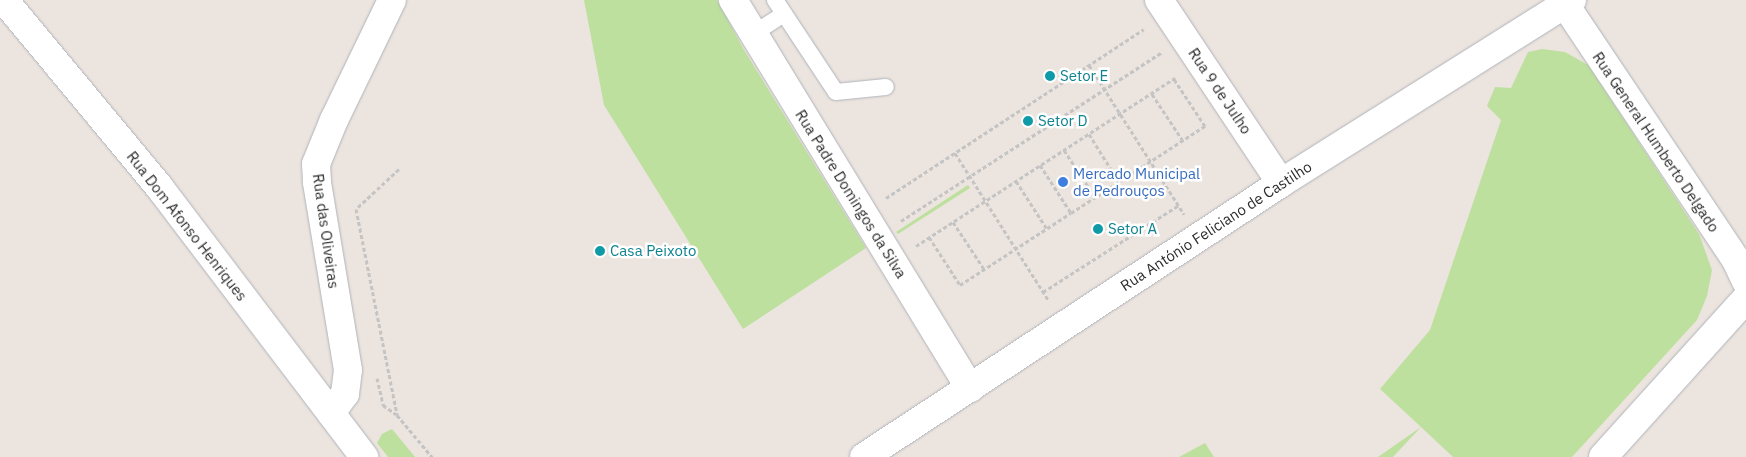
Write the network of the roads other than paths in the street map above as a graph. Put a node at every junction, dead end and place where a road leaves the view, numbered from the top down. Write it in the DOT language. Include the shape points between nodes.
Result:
graph roads {
  1 [pos="4,0"];
  2 [pos="392,0"];
  3 [pos="733,0"];
  4 [pos="775,0"];
  5 [pos="1159,0"];
  6 [pos="1566,2"];
  7 [pos="784,14"];
  8 [pos="753,34"];
  9 [pos="886,87"];
  10 [pos="1281,183"];
  11 [pos="1743,266"];
  12 [pos="1746,298"];
  13 [pos="970,388"];
  14 [pos="331,413"];
  15 [pos="364,457"];
  16 [pos="864,457"];
  17 [pos="1603,457"];
  1 -- 14 [label="street, Rua Dom Afonso Henriques" via="160,188"];
  2 -- 14 [label="street, Rua das Oliveiras" via="316,164 348,370 345,394"];
  3 -- 8 [label="street, Rua Padre Domingos da Silva"];
  4 -- 7 [label="lane"];
  5 -- 10 [label="street, Rua 9 de Julho"];
  6 -- 10 [label="street, Rua António Feliciano de Castilho"];
  6 -- 11 [label="street, Rua General Humberto Delgado"];
  7 -- 8 [label="lane"];
  7 -- 9 [label="lane" via="836,92"];
  8 -- 13 [label="street, Rua Padre Domingos da Silva"];
  10 -- 13 [label="street, Rua António Feliciano de Castilho"];
  12 -- 17 [label="street"];
  13 -- 16 [label="street, Rua António Feliciano de Castilho"];
  14 -- 15 [label="street, Rua Dom Afonso Henriques"];
}
